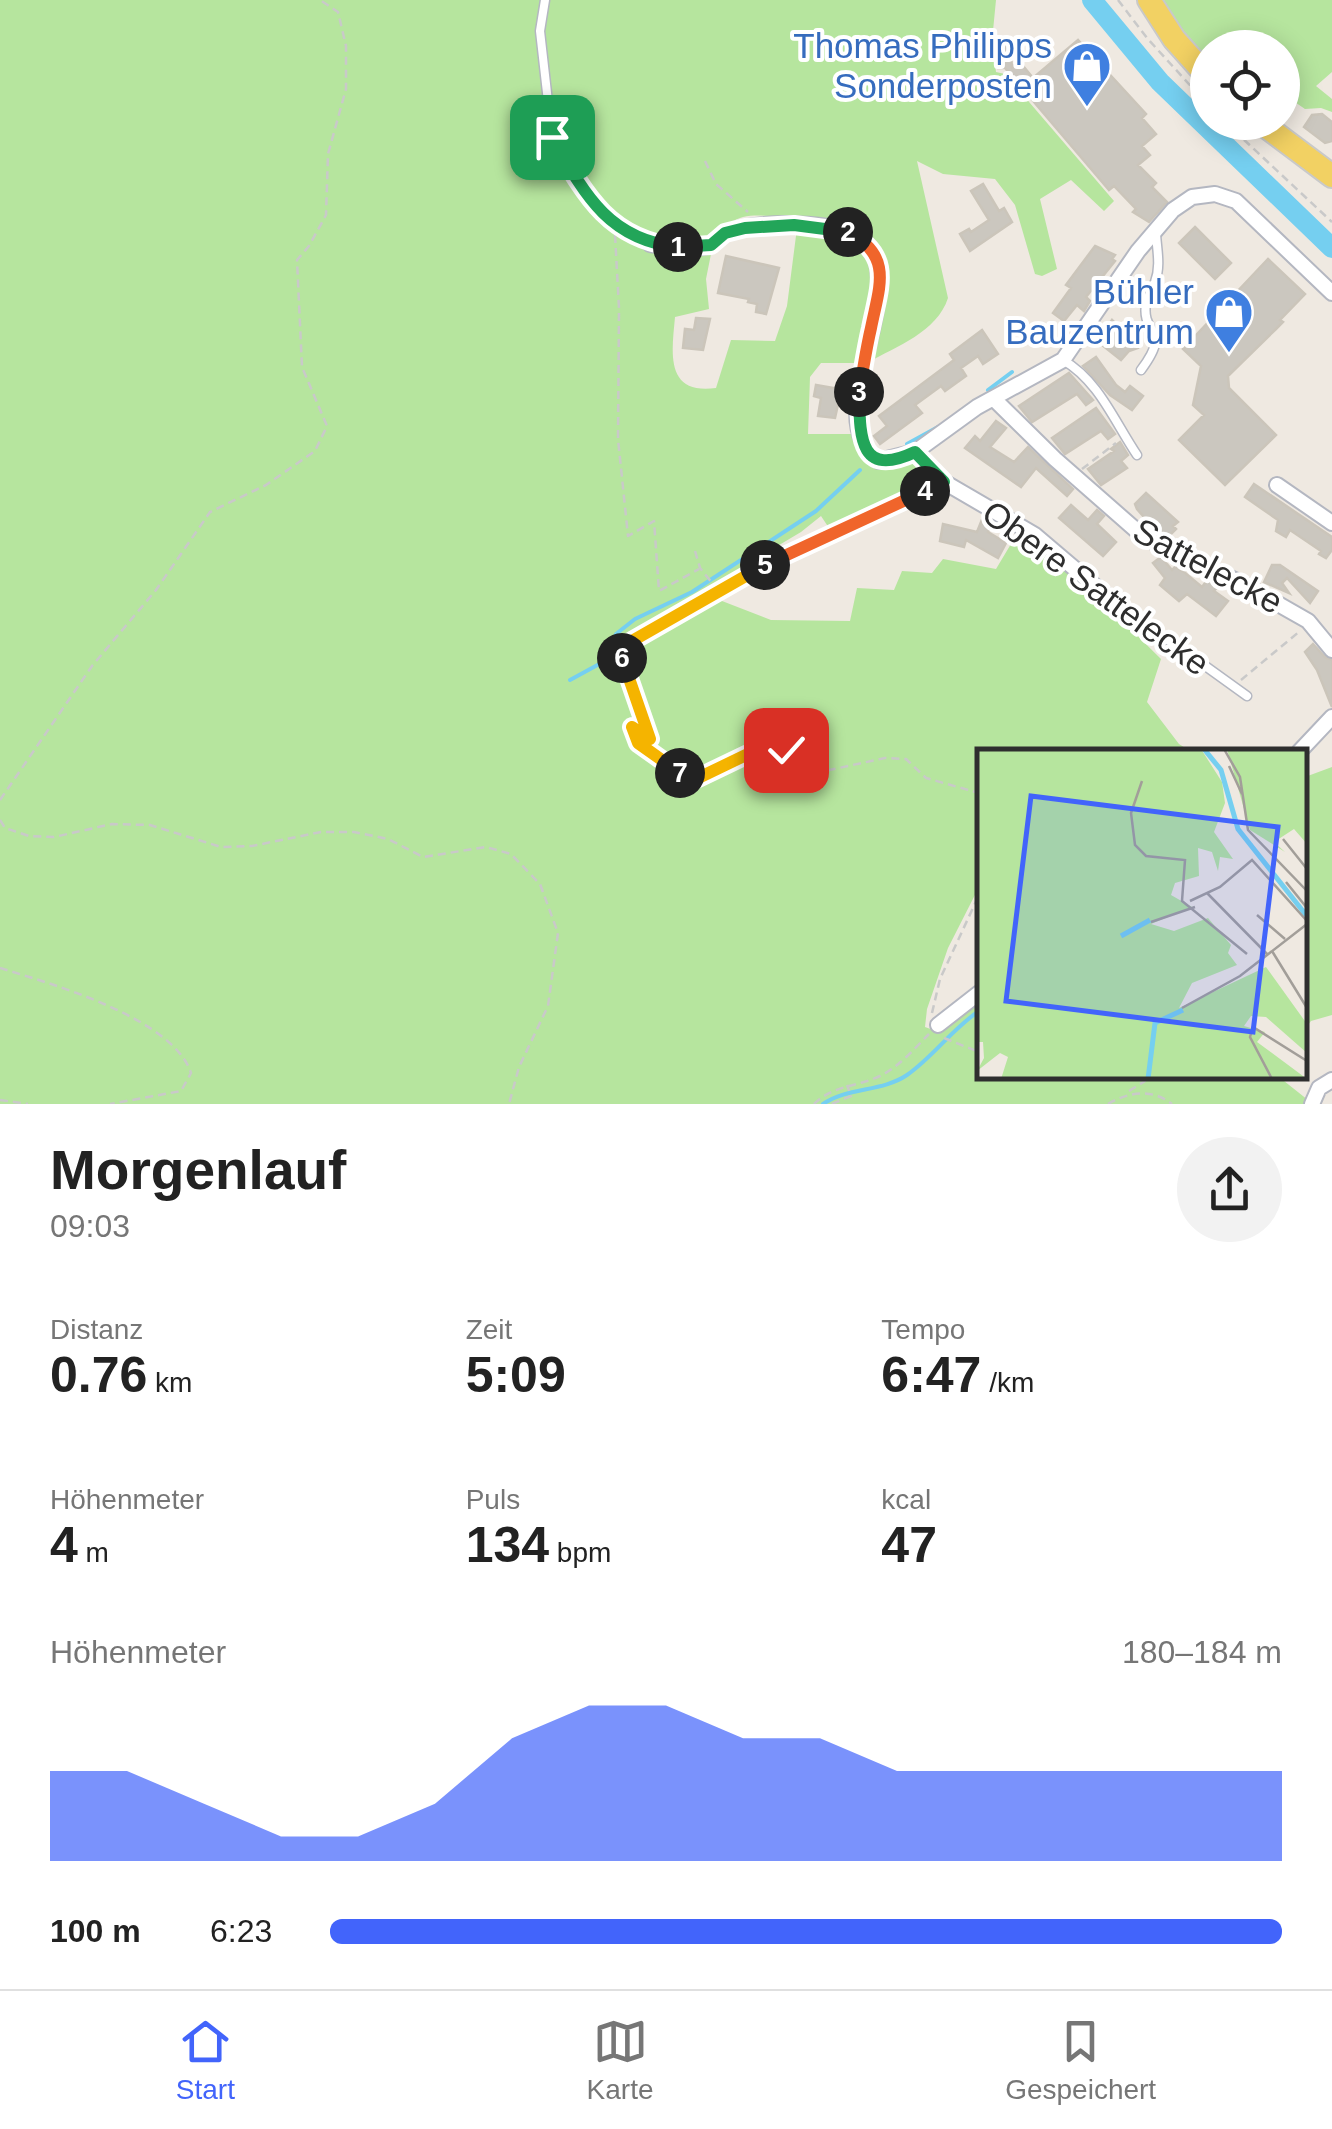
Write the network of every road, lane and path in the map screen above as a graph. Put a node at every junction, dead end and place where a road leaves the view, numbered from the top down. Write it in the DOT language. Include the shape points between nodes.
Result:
graph roads {
  1 [pos="320,0"];
  2 [pos="545,0"];
  3 [pos="1118,0"];
  4 [pos="1148,0"];
  5 [pos="1190,57"];
  6 [pos="1190,86"];
  7 [pos="1244,140"];
  8 [pos="1284,140"];
  9 [pos="705,161"];
  10 [pos="1332,176"];
  11 [pos="1332,222"];
  12 [pos="616,224"];
  13 [pos="773,226"];
  14 [pos="1155,230"];
  15 [pos="650,244"];
  16 [pos="1332,293"];
  17 [pos="1064,360"];
  18 [pos="1141,370"];
  19 [pos="995,400"];
  20 [pos="1124,436"];
  21 [pos="915,452"];
  22 [pos="1137,454"];
  23 [pos="1073,476"];
  24 [pos="944,482"];
  25 [pos="1277,485"];
  26 [pos="1332,523"];
  27 [pos="817,541"];
  28 [pos="695,550"];
  29 [pos="700,568"];
  30 [pos="711,582"];
  31 [pos="720,590"];
  32 [pos="1310,622"];
  33 [pos="1148,631"];
  34 [pos="1332,650"];
  35 [pos="1231,686"];
  36 [pos="1247,696"];
  37 [pos="1332,716"];
  38 [pos="1302,749"];
  39 [pos="977,792"];
  40 [pos="0,800"];
  41 [pos="0,820"];
  42 [pos="977,901"];
  43 [pos="0,968"];
  44 [pos="977,996"];
  45 [pos="938,1030"];
  46 [pos="977,1051"];
  47 [pos="1144,1079"];
  48 [pos="1332,1080"];
  49 [pos="847,1085"];
  50 [pos="1125,1094"];
  51 [pos="0,1100"];
  52 [pos="28,1104"];
  53 [pos="110,1104"];
  54 [pos="509,1104"];
  55 [pos="814,1104"];
  56 [pos="832,1104"];
  57 [pos="1108,1104"];
  58 [pos="1172,1104"];
  59 [pos="1312,1104"];
  1 -- 40 [label="path" via="338,12 346,89 328,154 326,215 296,260 302,367 327,426 316,451 210,512"];
  2 -- 12 [label="lane" via="540,30 552,137 581,188"];
  3 -- 6 [label="path"];
  4 -- 5 [label="main road"];
  7 -- 11 [label="path"];
  8 -- 10 [label="main road"];
  9 -- 13 [label="path" via="726,196"];
  12 -- 15 [label="lane"];
  12 -- 29 [label="path" via="618,439 628,536 654,520 659,590"];
  13 -- 15 [label="street" via="725,233 706,247"];
  13 -- 21 [label="street" via="847,232 870,247 882,282 859,392 862,443 878,461"];
  14 -- 16 [label="street" via="1192,197 1224,196"];
  14 -- 17 [label="street"];
  14 -- 18 [label="lane" via="1158,269 1146,319 1156,341"];
  17 -- 19 [label="street"];
  17 -- 20 [label="lane" via="1099,393"];
  19 -- 21 [label="street"];
  19 -- 23 [label="street, Sattelecke"];
  20 -- 22 [label="lane"];
  20 -- 23 [label="path"];
  21 -- 24 [label="street, Obere Sattelecke"];
  23 -- 32 [label="street, Sattelecke" via="1144,538"];
  24 -- 27 [label="street"];
  24 -- 33 [label="street, Obere Sattelecke" via="1035,535"];
  25 -- 26 [label="street"];
  27 -- 31 [label="lane"];
  28 -- 29 [label="path"];
  29 -- 30 [label="path"];
  31 -- 39 [label="path" via="620,651 650,739 632,727 638,743 694,780 746,755 786,750 820,772 906,759 926,778"];
  32 -- 34 [label="street, Sattelecke"];
  32 -- 35 [label="path"];
  33 -- 35 [label="lane, Obere Sattelecke"];
  35 -- 36 [label="lane, Obere Sattelecke"];
  37 -- 38 [label="street"];
  41 -- 54 [label="path" via="29,836 150,825 221,847 354,832 423,857 486,847 511,854 540,884 558,933 548,1006"];
  42 -- 45 [label="path" via="933,1000 931,1020"];
  43 -- 53 [label="path" via="84,993 186,1057 191,1073 181,1091"];
  44 -- 45 [label="street"];
  45 -- 46 [label="path"];
  45 -- 49 [label="path" via="882,1075"];
  47 -- 50 [label="path"];
  48 -- 59 [label="street"];
  49 -- 55 [label="path"];
  49 -- 56 [label="path" via="850,1094"];
  50 -- 57 [label="path"];
  50 -- 58 [label="path"];
  51 -- 52 [label="path"];
}
